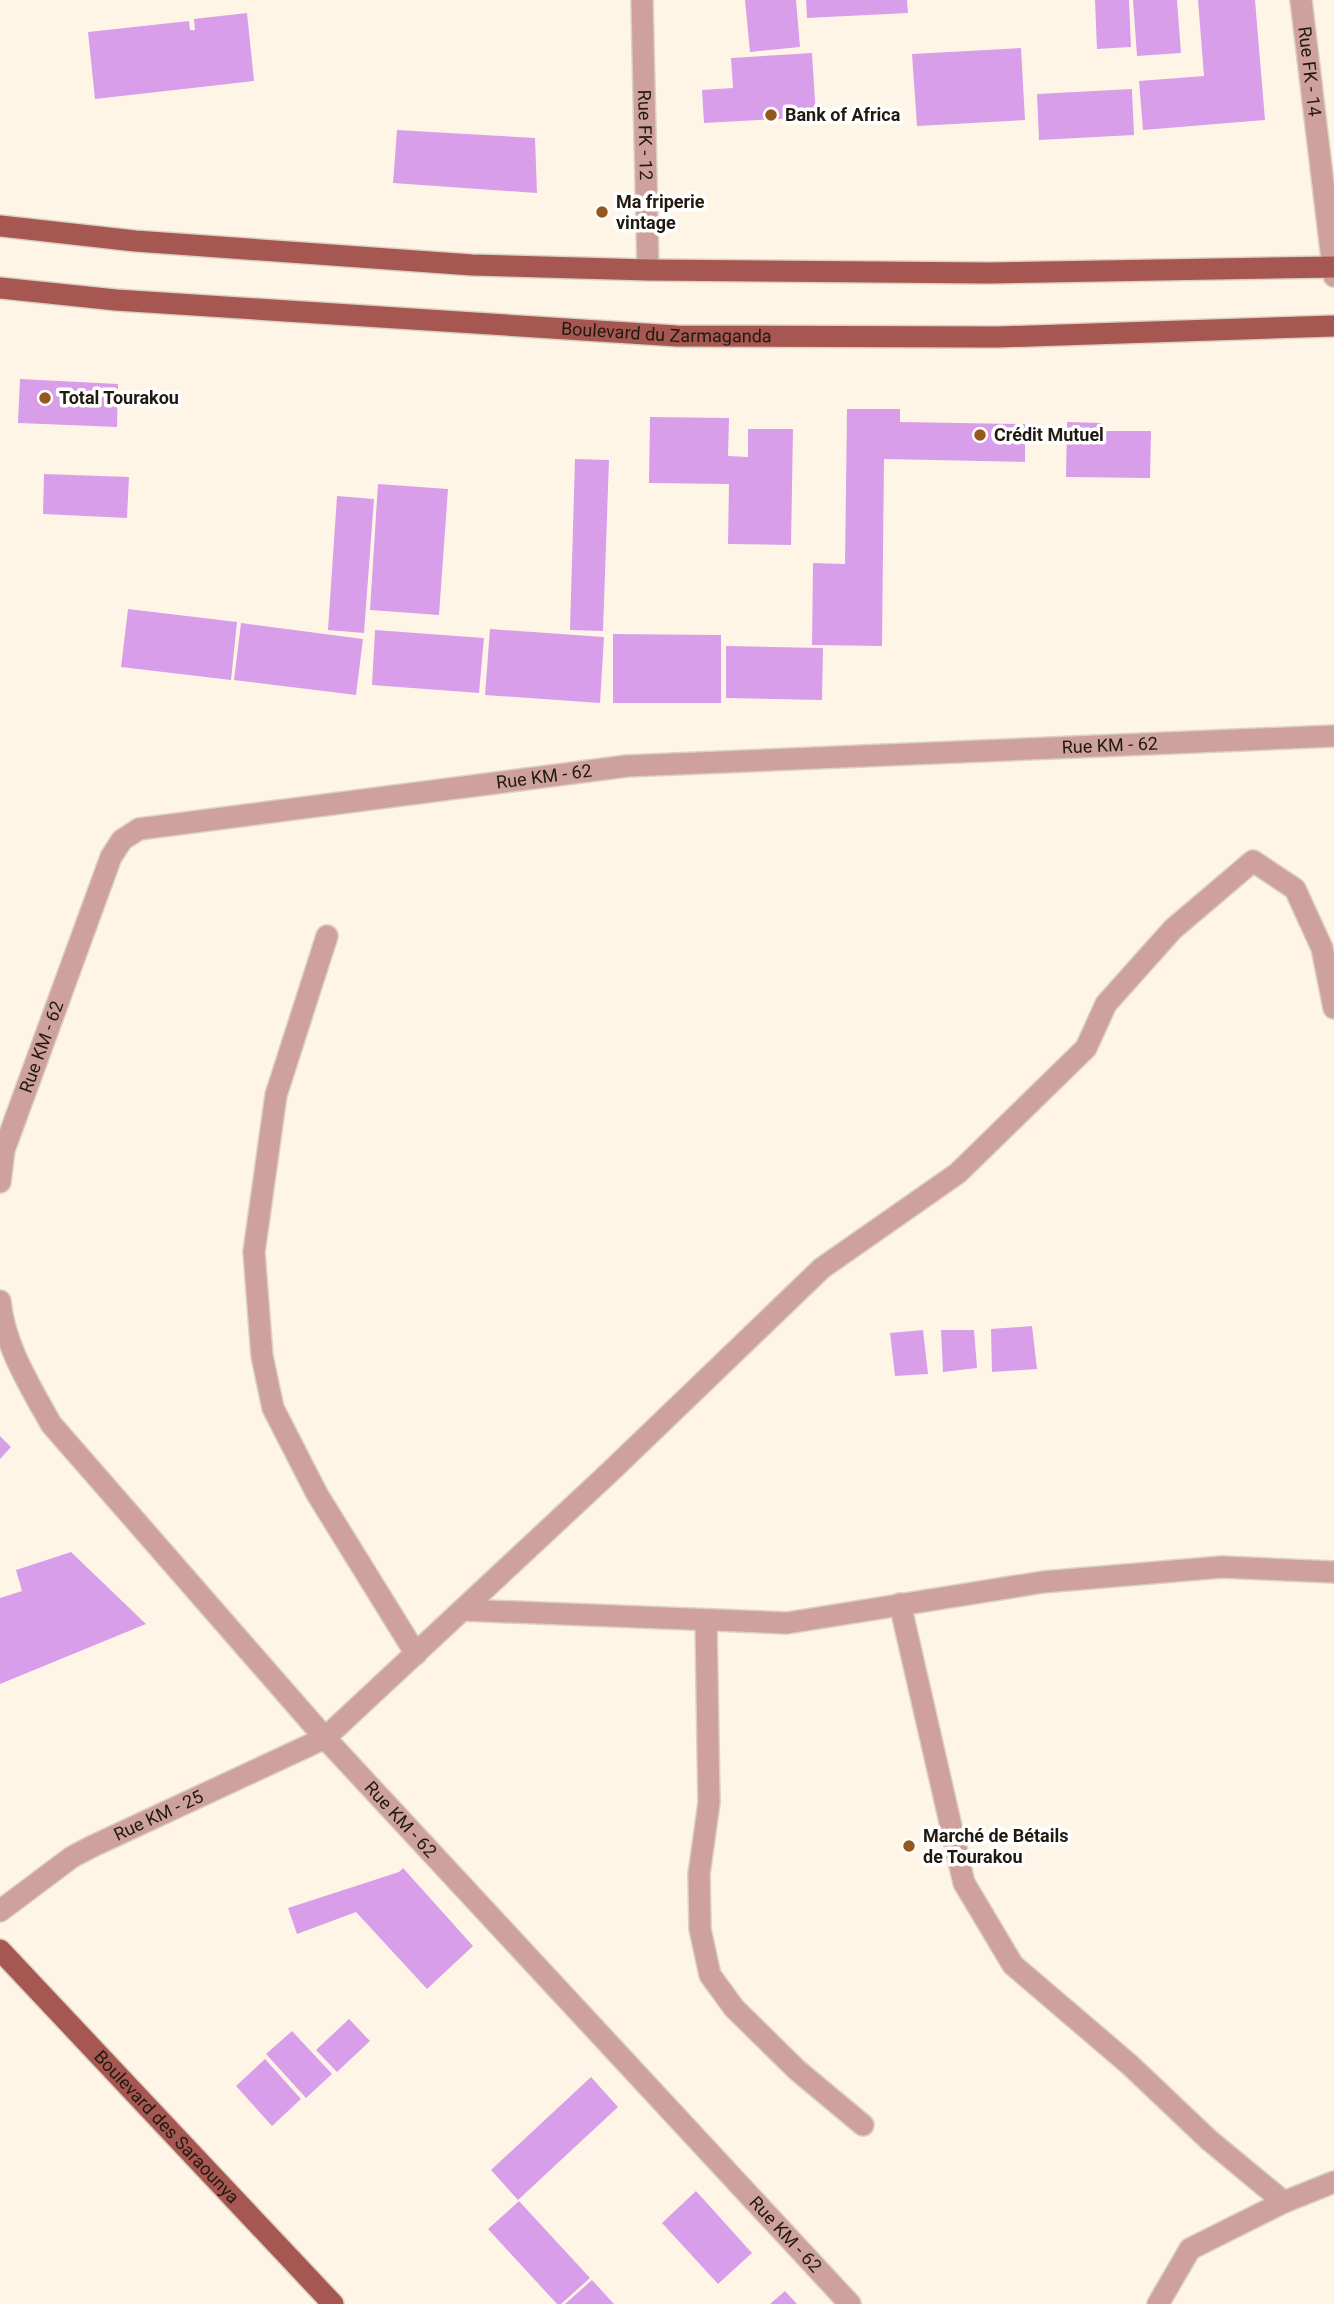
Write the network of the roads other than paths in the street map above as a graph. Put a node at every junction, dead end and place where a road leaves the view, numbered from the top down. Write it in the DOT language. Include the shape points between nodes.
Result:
graph roads {
  1 [pos="642,0"];
  2 [pos="1301,0"];
  3 [pos="0,226"];
  4 [pos="648,270"];
  5 [pos="1334,270"];
  6 [pos="0,288"];
  7 [pos="1334,326"];
  8 [pos="1334,736"];
  9 [pos="327,936"];
  10 [pos="1334,1008"];
  11 [pos="0,1182"];
  12 [pos="0,1301"];
  13 [pos="1334,1572"];
  14 [pos="900,1604"];
  15 [pos="462,1610"];
  16 [pos="706,1620"];
  17 [pos="416,1654"];
  18 [pos="325,1738"];
  19 [pos="0,1911"];
  20 [pos="0,1950"];
  21 [pos="863,2124"];
  22 [pos="1334,2182"];
  23 [pos="1284,2202"];
  24 [pos="332,2304"];
  25 [pos="850,2304"];
  26 [pos="1158,2304"];
  1 -- 4 [label="street, Rue FK - 12"];
  2 -- 5 [label="street, Rue FK - 14"];
  3 -- 4 [label="main road" via="135,241 472,265"];
  4 -- 5 [label="main road"];
  6 -- 7 [label="main road, Boulevard du Zarmaganda" via="129,301 677,337 998,337"];
  8 -- 11 [label="street, Rue KM - 62" via="626,766 139,829 122,840 111,857 4,1150"];
  9 -- 17 [label="street" via="276,1095 254,1252 262,1356 273,1408 317,1494"];
  10 -- 15 [label="street, Rue KM - 25" via="1322,948 1295,889 1253,861 1173,929 1105,1004 1086,1048 958,1172 822,1268"];
  12 -- 18 [label="street, Rue KM - 62" via="21,1370 51,1424"];
  13 -- 14 [label="street" via="1222,1567 1043,1582"];
  14 -- 16 [label="street" via="788,1623"];
  14 -- 23 [label="street" via="964,1883 1013,1965"];
  15 -- 16 [label="street"];
  15 -- 17 [label="street, Rue KM - 25"];
  16 -- 21 [label="street" via="709,1803 699,1874 701,1929 710,1975 734,2008 797,2070"];
  17 -- 18 [label="street, Rue KM - 25"];
  18 -- 19 [label="street, Rue KM - 25" via="82,1852"];
  18 -- 25 [label="street, Rue KM - 62"];
  20 -- 24 [label="main road, Boulevard des Saraounya"];
  22 -- 23 [label="street"];
  23 -- 26 [label="street" via="1190,2249"];
}
